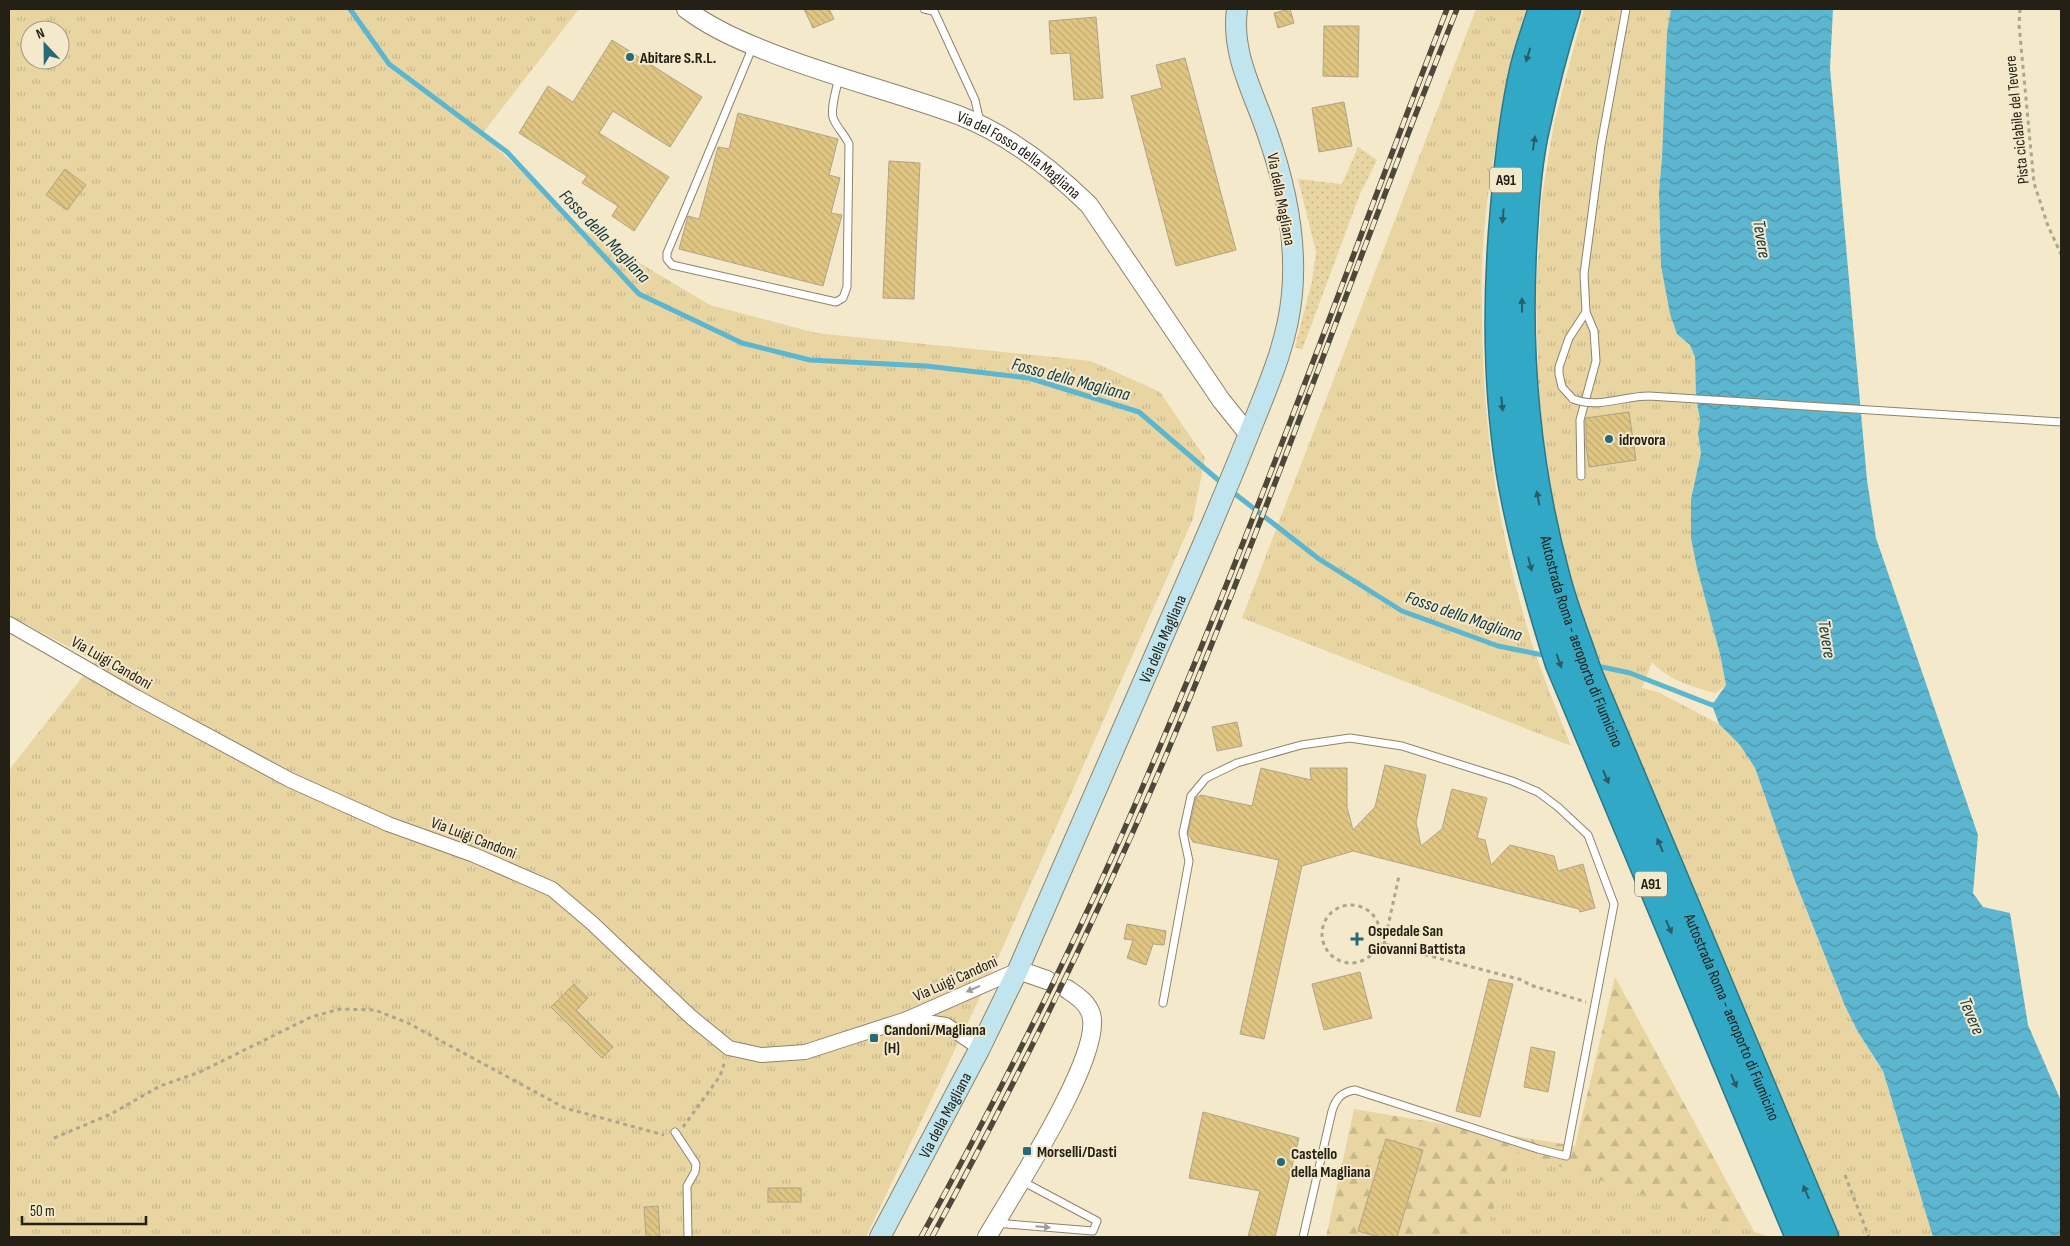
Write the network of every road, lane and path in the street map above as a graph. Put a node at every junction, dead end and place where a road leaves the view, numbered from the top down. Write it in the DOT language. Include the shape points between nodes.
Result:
graph roads {
  1 [pos="686,9"];
  2 [pos="924,9"];
  3 [pos="1237,9"];
  4 [pos="1542,9"];
  5 [pos="1566,9"];
  6 [pos="1626,9"];
  7 [pos="2020,9"];
  8 [pos="933,10"];
  9 [pos="753,46"];
  10 [pos="839,77"];
  11 [pos="981,127"];
  12 [pos="2061,254"];
  13 [pos="1586,312"];
  14 [pos="1510,354"];
  15 [pos="2061,422"];
  16 [pos="1249,434"];
  17 [pos="1580,476"];
  18 [pos="9,624"];
  19 [pos="1399,876"];
  20 [pos="1384,944"];
  21 [pos="1378,945"];
  22 [pos="1018,970"];
  23 [pos="1047,980"];
  24 [pos="1067,990"];
  25 [pos="1163,1003"];
  26 [pos="1595,1005"];
  27 [pos="907,1019"];
  28 [pos="729,1048"];
  29 [pos="980,1048"];
  30 [pos="674,1132"];
  31 [pos="54,1138"];
  32 [pos="1845,1175"];
  33 [pos="1020,1180"];
  34 [pos="991,1230"];
  35 [pos="688,1237"];
  36 [pos="880,1237"];
  37 [pos="1303,1237"];
  38 [pos="1799,1237"];
  39 [pos="1825,1237"];
  40 [pos="1869,1237"];
  1 -- 9 [label="street, Via del Fosso della Magliana" via="702,21"];
  2 -- 8 [label="lane"];
  3 -- 16 [label="main road, Via della Magliana" via="1238,54 1268,134 1286,200 1294,258 1286,334"];
  4 -- 14 [label="highway, Autostrada Roma - aeroporto di Fiumicino / A91, one-way" via="1525,66 1510,138 1498,271"];
  14 -- 5 [label="highway, Autostrada Roma - aeroporto di Fiumicino / A91, one-way" via="1522,274 1525,207 1534,138"];
  6 -- 13 [label="lane" via="1601,145 1584,274"];
  7 -- 12 [label="path, Pista ciclabile del Tevere" via="2034,183"];
  8 -- 11 [label="lane" via="975,100"];
  9 -- 10 [label="street, Via del Fosso della Magliana"];
  9 -- 10 [label="lane" via="667,253 672,265 836,302 843,298 847,287 849,144 832,114"];
  10 -- 11 [label="street, Via del Fosso della Magliana" via="960,116"];
  11 -- 16 [label="street, Via del Fosso della Magliana" via="1036,158 1089,205 1221,400"];
  13 -- 15 [label="lane, bridge" via="1569,338 1559,367 1562,387 1573,399 1581,402 1598,403 1648,396"];
  13 -- 17 [label="lane" via="1594,331 1596,361 1580,420"];
  14 -- 38 [label="highway, Autostrada Roma - aeroporto di Fiumicino / A91, one-way" via="1502,410 1516,505 1560,664"];
  39 -- 14 [label="highway, Autostrada Roma - aeroporto di Fiumicino / A91, one-way" via="1588,672 1557,580"];
  16 -- 22 [label="main road, Via della Magliana"];
  18 -- 28 [label="street, Via Luigi Candoni" via="290,780 388,824 552,888 691,1018"];
  19 -- 20 [label="path"];
  20 -- 21 [label="path"];
  20 -- 26 [label="path" via="1522,980 1530,986"];
  21 -- 21 [label="path" via="1380,928 1377,920 1365,909 1341,907 1333,911 1324,924 1325,948 1336,960 1353,964 1361,962"];
  22 -- 23 [label="street"];
  22 -- 27 [label="street, Via Luigi Candoni, one-way"];
  22 -- 29 [label="main road, Via della Magliana"];
  24 -- 33 [label="street" via="1079,997 1091,1015 1086,1054 1067,1099"];
  25 -- 26 [label="lane" via="1189,861 1183,833 1191,796 1206,778 1237,763 1301,745 1350,738 1402,746 1512,781 1538,792 1588,835 1614,904"];
  26 -- 37 [label="lane" via="1566,1156 1355,1090 1345,1091 1332,1111"];
  27 -- 28 [label="street, Via Luigi Candoni" via="805,1052 760,1056"];
  27 -- 29 [label="street, Via Luigi Candoni" via="946,1025"];
  28 -- 30 [label="path" via="720,1076 682,1130"];
  29 -- 36 [label="main road, Via della Magliana"];
  30 -- 31 [label="path" via="662,1136 565,1108 408,1023 375,1010 340,1008 311,1018 200,1072 160,1086 111,1114"];
  30 -- 35 [label="lane" via="696,1164 687,1186"];
  32 -- 40 [label="path"];
  33 -- 34 [label="street"];
  34 -- 33 [label="lane, one-way" via="1093,1232 1098,1221"];
}
